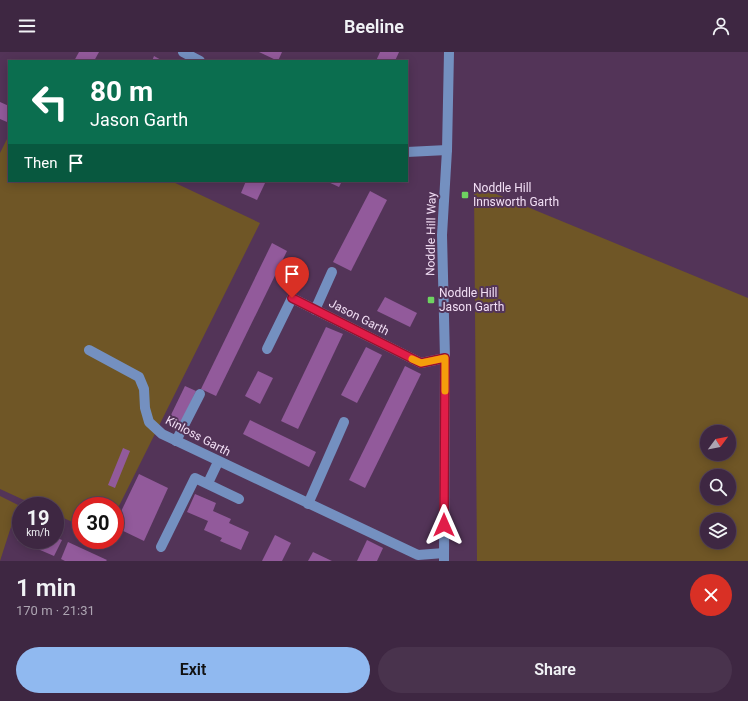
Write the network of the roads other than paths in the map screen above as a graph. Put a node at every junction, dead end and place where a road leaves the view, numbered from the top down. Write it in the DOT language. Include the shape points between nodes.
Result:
graph roads {
  1 [pos="183,52"];
  2 [pos="449,52"];
  3 [pos="198,60"];
  4 [pos="447,150"];
  5 [pos="408,152"];
  6 [pos="332,272"];
  7 [pos="315,310"];
  8 [pos="267,349"];
  9 [pos="89,350"];
  10 [pos="445,358"];
  11 [pos="200,394"];
  12 [pos="344,422"];
  13 [pos="176,441"];
  14 [pos="218,462"];
  15 [pos="208,483"];
  16 [pos="239,499"];
  17 [pos="308,504"];
  18 [pos="161,547"];
  19 [pos="444,557"];
  1 -- 3 [label="street"];
  2 -- 4 [label="street, Noddle Hill Way"];
  4 -- 5 [label="street"];
  4 -- 10 [label="street, Noddle Hill Way" via="442,235"];
  6 -- 7 [label="street"];
  7 -- 8 [label="street, Jason Garth" via="292,298"];
  7 -- 10 [label="street, Jason Garth" via="421,363"];
  9 -- 13 [label="street, Kinloss Garth" via="139,377 144,389 149,422 162,434"];
  10 -- 19 [label="street, Noddle Hill Way"];
  11 -- 13 [label="street"];
  12 -- 17 [label="street"];
  13 -- 14 [label="street, Kinloss Garth"];
  14 -- 15 [label="street"];
  14 -- 17 [label="street, Kinloss Garth"];
  15 -- 16 [label="street"];
  15 -- 18 [label="street" via="195,478"];
  17 -- 19 [label="street, Kinloss Garth" via="418,555"];
}
